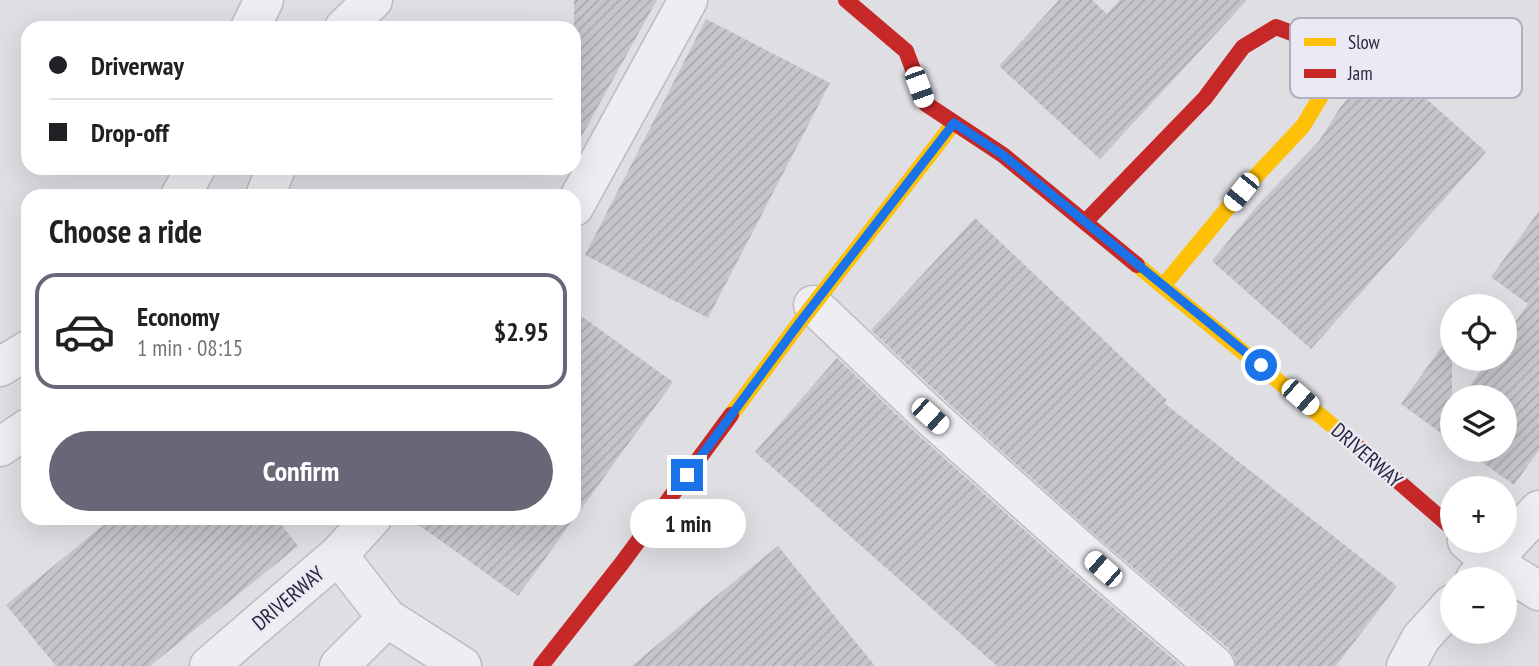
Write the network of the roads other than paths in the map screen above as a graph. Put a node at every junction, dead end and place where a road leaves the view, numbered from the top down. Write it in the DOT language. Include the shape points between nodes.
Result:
graph roads {
  1 [pos="254,0"];
  2 [pos="264,0"];
  3 [pos="335,0"];
  4 [pos="373,0"];
  5 [pos="688,0"];
  6 [pos="846,0"];
  7 [pos="250,21"];
  8 [pos="253,21"];
  9 [pos="328,21"];
  10 [pos="351,21"];
  11 [pos="1290,32"];
  12 [pos="1320,98"];
  13 [pos="954,123"];
  14 [pos="581,194"];
  15 [pos="1085,222"];
  16 [pos="1163,286"];
  17 [pos="813,305"];
  18 [pos="21,354"];
  19 [pos="0,367"];
  20 [pos="21,433"];
  21 [pos="0,447"];
  22 [pos="1539,510"];
  23 [pos="1440,518"];
  24 [pos="366,525"];
  25 [pos="338,555"];
  26 [pos="1478,561"];
  27 [pos="1539,592"];
  28 [pos="1440,617"];
  29 [pos="387,618"];
  30 [pos="209,666"];
  31 [pos="339,666"];
  32 [pos="462,666"];
  33 [pos="541,666"];
  34 [pos="1215,666"];
  35 [pos="1406,666"];
  1 -- 7 [label="street"];
  2 -- 8 [label="street"];
  3 -- 9 [label="street"];
  4 -- 10 [label="street"];
  5 -- 14 [label="street"];
  6 -- 13 [label="street, DRIVERWAY" via="906,51 926,104"];
  11 -- 15 [label="street" via="1276,27 1243,47 1205,98"];
  12 -- 16 [label="street" via="1303,126"];
  13 -- 15 [label="street, DRIVERWAY" via="1003,155"];
  13 -- 17 [label="street"];
  15 -- 16 [label="street, DRIVERWAY"];
  16 -- 23 [label="street, DRIVERWAY"];
  17 -- 33 [label="street"];
  17 -- 34 [label="street" via="930,416"];
  18 -- 19 [label="street"];
  20 -- 21 [label="street"];
  22 -- 26 [label="street"];
  24 -- 25 [label="street"];
  25 -- 29 [label="street, DRIVERWAY"];
  25 -- 30 [label="street, DRIVERWAY"];
  26 -- 27 [label="street"];
  28 -- 35 [label="street" via="1421,638"];
  29 -- 31 [label="street"];
  29 -- 32 [label="street, DRIVERWAY"];
}
